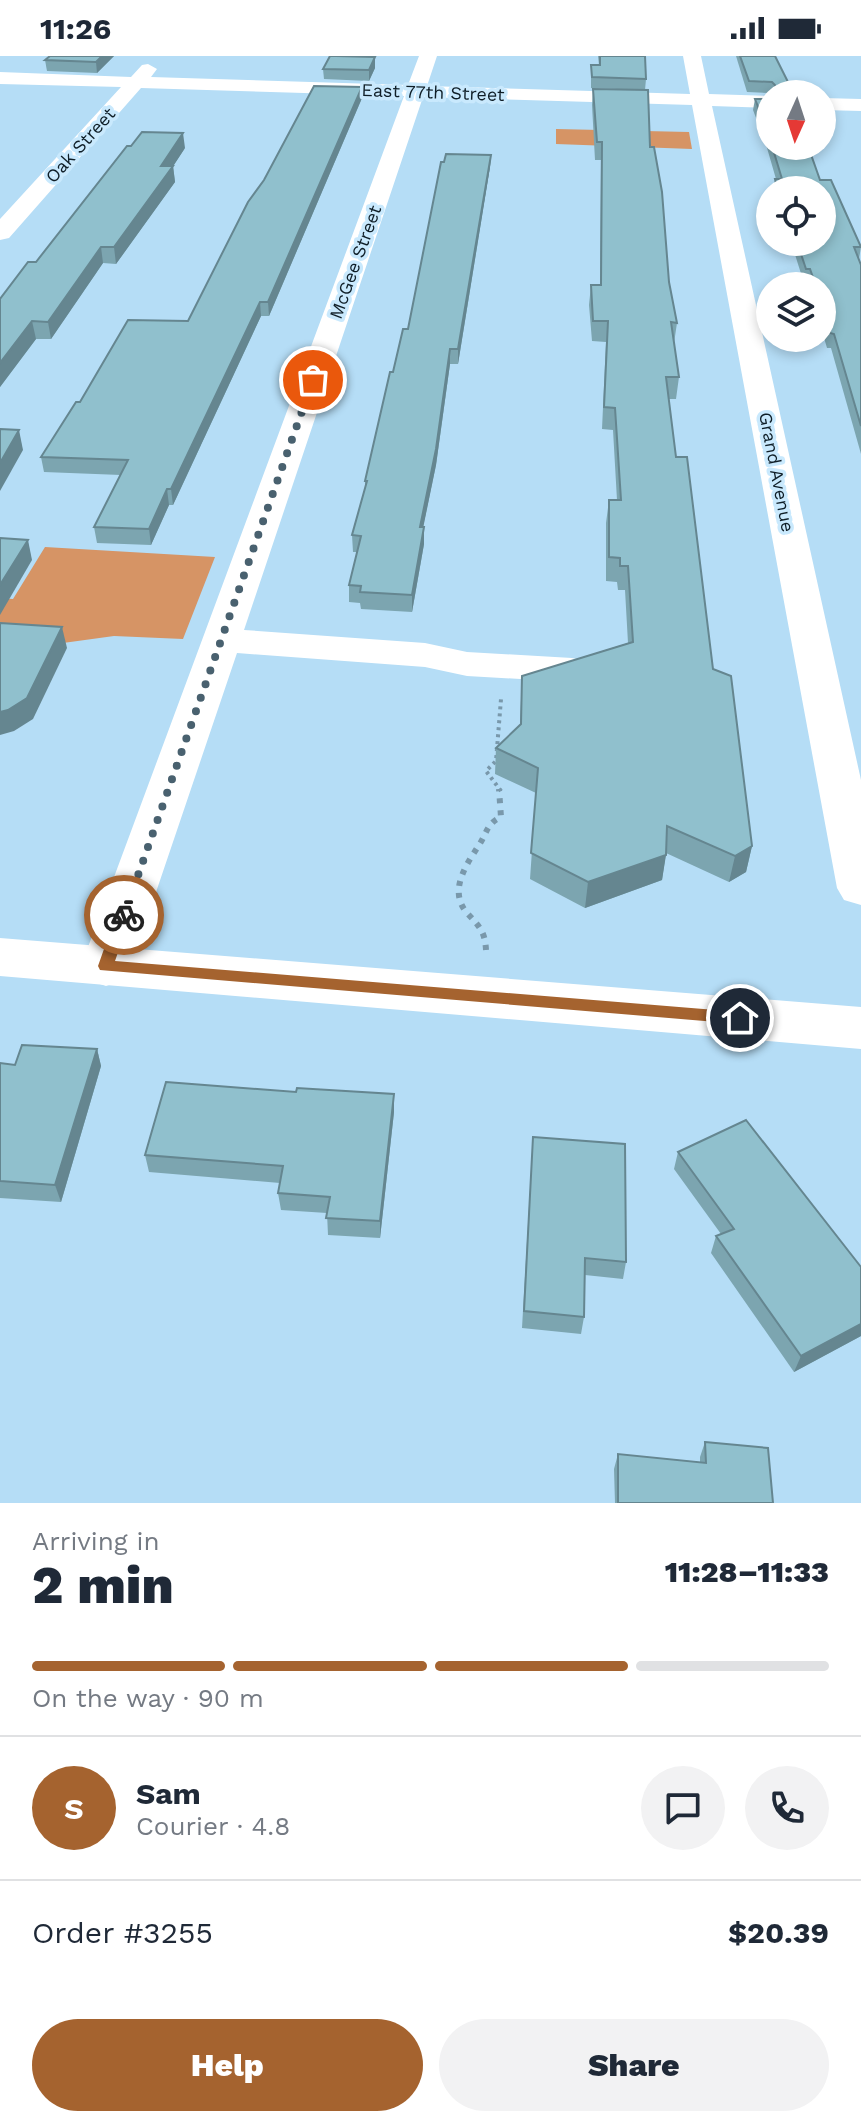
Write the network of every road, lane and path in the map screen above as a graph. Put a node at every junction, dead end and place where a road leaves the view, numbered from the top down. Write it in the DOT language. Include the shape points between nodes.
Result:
graph roads {
  1 [pos="160,56"];
  2 [pos="428,56"];
  3 [pos="692,56"];
  4 [pos="0,78"];
  5 [pos="136,82"];
  6 [pos="415,91"];
  7 [pos="702,100"];
  8 [pos="756,102"];
  9 [pos="836,104"];
  10 [pos="861,105"];
  11 [pos="0,233"];
  12 [pos="221,640"];
  13 [pos="504,666"];
  14 [pos="572,670"];
  15 [pos="861,888"];
  16 [pos="486,950"];
  17 [pos="0,957"];
  18 [pos="106,966"];
  19 [pos="861,1028"];
  1 -- 5 [label="street, Oak Street"];
  2 -- 6 [label="street, McGee Street"];
  3 -- 7 [label="street, Grand Avenue"];
  4 -- 5 [label="street, East 77th Street"];
  5 -- 6 [label="street, East 77th Street"];
  5 -- 11 [label="street, Oak Street"];
  6 -- 7 [label="street, East 77th Street"];
  6 -- 12 [label="street, McGee Street"];
  7 -- 8 [label="street, East 77th Street"];
  7 -- 15 [label="street, Grand Avenue"];
  9 -- 10 [label="street"];
  12 -- 13 [label="street"];
  12 -- 18 [label="street, McGee Street"];
  13 -- 14 [label="street"];
  13 -- 16 [label="path" via="496,761 486,771 501,791 501,817 490,822 486,838 463,865 459,899 483,927"];
  17 -- 18 [label="street"];
  18 -- 19 [label="street"];
}
